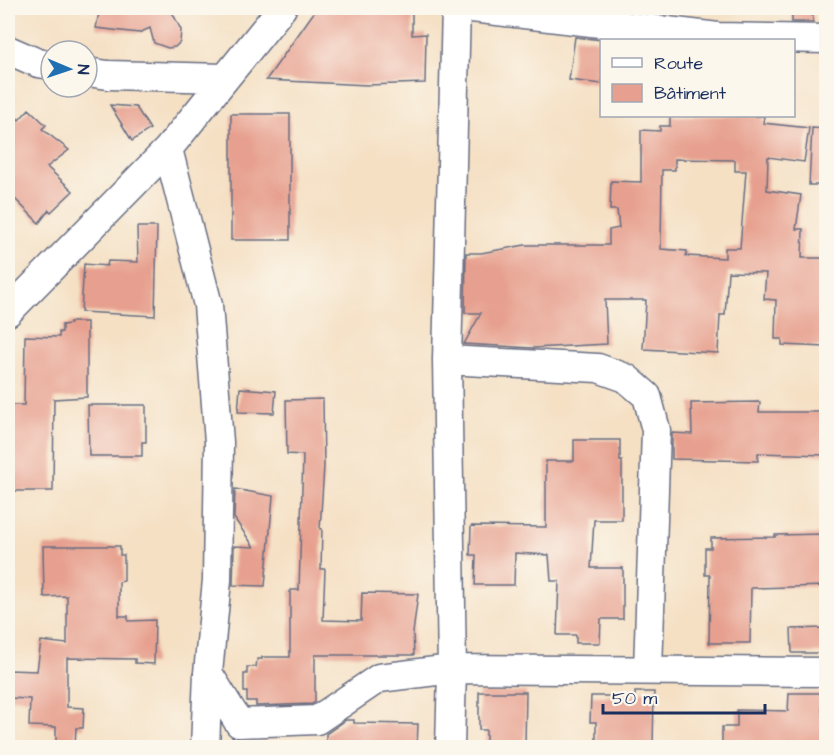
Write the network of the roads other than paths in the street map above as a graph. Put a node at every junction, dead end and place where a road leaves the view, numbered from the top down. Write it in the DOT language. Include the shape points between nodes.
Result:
graph roads {
  1 [pos="282,8"];
  2 [pos="456,8"];
  3 [pos="472,8"];
  4 [pos="826,39"];
  5 [pos="8,50"];
  6 [pos="39,63"];
  7 [pos="99,74"];
  8 [pos="224,78"];
  9 [pos="168,149"];
  10 [pos="8,312"];
  11 [pos="447,360"];
  12 [pos="452,669"];
  13 [pos="648,670"];
  14 [pos="826,672"];
  15 [pos="208,673"];
  16 [pos="205,747"];
  17 [pos="450,747"];
  1 -- 8 [label="street"];
  2 -- 11 [label="street"];
  3 -- 4 [label="street" via="718,37"];
  5 -- 6 [label="street"];
  7 -- 8 [label="street"];
  8 -- 9 [label="street"];
  9 -- 10 [label="street"];
  9 -- 15 [label="street" via="208,305 219,442 217,580"];
  11 -- 12 [label="street"];
  11 -- 13 [label="street" via="598,368 626,378 647,396 656,430"];
  12 -- 13 [label="street"];
  12 -- 15 [label="street" via="379,678 317,720 239,723"];
  12 -- 17 [label="street"];
  13 -- 14 [label="street"];
  15 -- 16 [label="street"];
}
